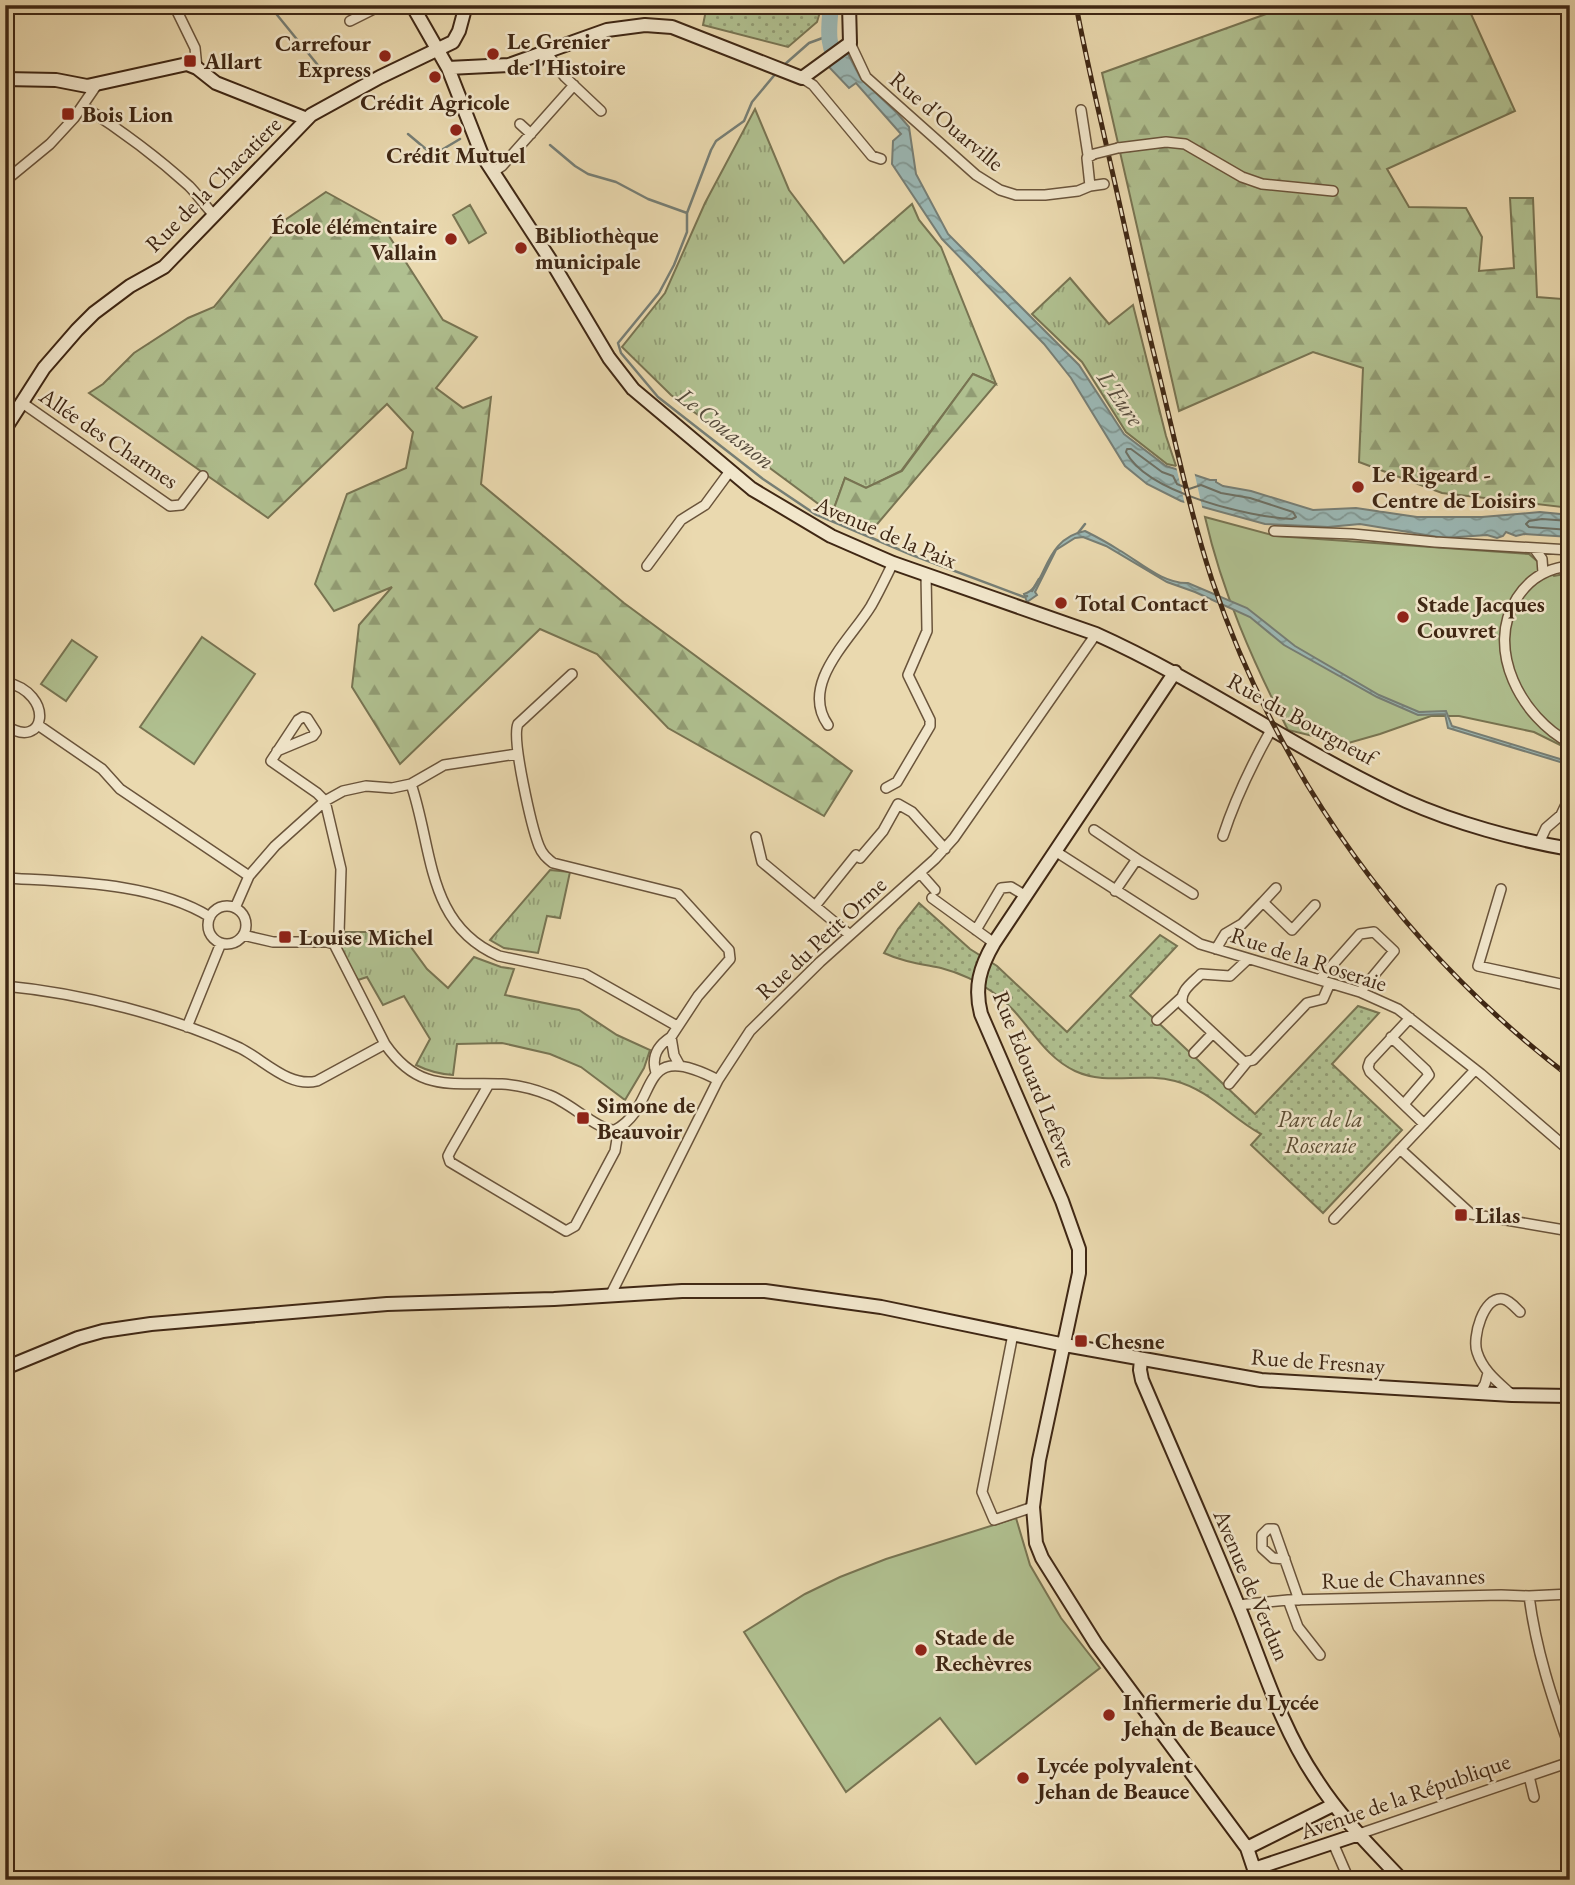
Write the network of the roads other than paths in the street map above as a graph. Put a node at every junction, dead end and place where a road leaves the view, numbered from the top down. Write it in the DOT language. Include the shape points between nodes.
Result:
graph roads {
  1 [pos="174,5"];
  2 [pos="370,5"];
  3 [pos="412,5"];
  4 [pos="466,5"];
  5 [pos="849,5"];
  6 [pos="350,21"];
  7 [pos="848,44"];
  8 [pos="438,50"];
  9 [pos="546,52"];
  10 [pos="197,68"];
  11 [pos="448,68"];
  12 [pos="802,78"];
  13 [pos="5,79"];
  14 [pos="98,83"];
  15 [pos="574,85"];
  16 [pos="83,106"];
  17 [pos="1081,110"];
  18 [pos="601,111"];
  19 [pos="307,119"];
  20 [pos="520,124"];
  21 [pos="531,134"];
  22 [pos="1091,155"];
  23 [pos="881,159"];
  24 [pos="493,172"];
  25 [pos="5,181"];
  26 [pos="1104,184"];
  27 [pos="1090,186"];
  28 [pos="1333,191"];
  29 [pos="214,215"];
  30 [pos="21,402"];
  31 [pos="5,429"];
  32 [pos="730,471"];
  33 [pos="203,476"];
  34 [pos="1274,531"];
  35 [pos="1534,548"];
  36 [pos="1570,550"];
  37 [pos="893,562"];
  38 [pos="648,566"];
  39 [pos="1570,566"];
  40 [pos="1543,573"];
  41 [pos="926,574"];
  42 [pos="1020,607"];
  43 [pos="1096,634"];
  44 [pos="1175,672"];
  45 [pos="572,674"];
  46 [pos="5,682"];
  47 [pos="5,725"];
  48 [pos="38,725"];
  49 [pos="828,725"];
  50 [pos="1271,730"];
  51 [pos="1570,743"];
  52 [pos="277,751"];
  53 [pos="517,754"];
  54 [pos="411,784"];
  55 [pos="886,788"];
  56 [pos="1570,796"];
  57 [pos="325,801"];
  58 [pos="1094,830"];
  59 [pos="1223,836"];
  60 [pos="756,837"];
  61 [pos="1539,843"];
  62 [pos="945,849"];
  63 [pos="1570,849"];
  64 [pos="1055,852"];
  65 [pos="1136,859"];
  66 [pos="920,873"];
  67 [pos="249,876"];
  68 [pos="5,878"];
  69 [pos="1276,888"];
  70 [pos="1501,889"];
  71 [pos="1115,891"];
  72 [pos="1193,894"];
  73 [pos="1026,896"];
  74 [pos="1263,902"];
  75 [pos="1315,905"];
  76 [pos="816,906"];
  77 [pos="235,908"];
  78 [pos="210,917"];
  79 [pos="976,930"];
  80 [pos="243,935"];
  81 [pos="850,935"];
  82 [pos="221,943"];
  83 [pos="994,943"];
  84 [pos="334,944"];
  85 [pos="1216,949"];
  86 [pos="1247,960"];
  87 [pos="1320,979"];
  88 [pos="1330,983"];
  89 [pos="5,986"];
  90 [pos="1570,986"];
  91 [pos="1360,992"];
  92 [pos="1181,998"];
  93 [pos="1410,1018"];
  94 [pos="1157,1020"];
  95 [pos="677,1026"];
  96 [pos="187,1027"];
  97 [pos="1213,1033"];
  98 [pos="671,1037"];
  99 [pos="1391,1038"];
  100 [pos="385,1045"];
  101 [pos="1194,1053"];
  102 [pos="1247,1062"];
  103 [pos="680,1066"];
  104 [pos="1475,1071"];
  105 [pos="656,1073"];
  106 [pos="718,1080"];
  107 [pos="489,1084"];
  108 [pos="1229,1084"];
  109 [pos="1404,1104"];
  110 [pos="1424,1124"];
  111 [pos="615,1130"];
  112 [pos="1401,1149"];
  113 [pos="1570,1151"];
  114 [pos="1334,1219"];
  115 [pos="1570,1231"];
  116 [pos="610,1296"];
  117 [pos="1520,1312"];
  118 [pos="1013,1334"];
  119 [pos="1065,1345"];
  120 [pos="1141,1359"];
  121 [pos="5,1368"];
  122 [pos="1488,1373"];
  123 [pos="1480,1392"];
  124 [pos="1512,1395"];
  125 [pos="1570,1396"];
  126 [pos="1033,1507"];
  127 [pos="1285,1559"];
  128 [pos="1570,1594"];
  129 [pos="1530,1596"];
  130 [pos="1288,1600"];
  131 [pos="1300,1600"];
  132 [pos="1238,1605"];
  133 [pos="1320,1655"];
  134 [pos="1570,1749"];
  135 [pos="1570,1762"];
  136 [pos="1529,1776"];
  137 [pos="1534,1797"];
  138 [pos="1333,1804"];
  139 [pos="1359,1834"];
  140 [pos="1333,1843"];
  141 [pos="1247,1848"];
  142 [pos="1255,1874"];
  143 [pos="1349,1880"];
  144 [pos="1402,1880"];
  1 -- 10 [label="street" via="195,48"];
  2 -- 6 [label="street" via="372,10"];
  3 -- 8 [label="street, Avenue de la Paix"];
  4 -- 8 [label="street" via="453,42"];
  5 -- 7 [label="street"];
  7 -- 12 [label="street"];
  7 -- 27 [label="street, Rue d'Ouarville" via="866,77 976,175 1000,190 1045,195"];
  8 -- 11 [label="street, Avenue de la Paix"];
  8 -- 19 [label="street, Rue de la Chacatiere"];
  9 -- 11 [label="street" via="509,65"];
  9 -- 12 [label="street" via="607,30 672,27"];
  9 -- 15 [label="street"];
  10 -- 14 [label="street" via="187,64"];
  10 -- 19 [label="street" via="216,83"];
  11 -- 24 [label="street, Avenue de la Paix"];
  12 -- 23 [label="street" via="813,85 872,156"];
  13 -- 14 [label="street"];
  14 -- 16 [label="street"];
  15 -- 18 [label="street"];
  15 -- 21 [label="street"];
  16 -- 25 [label="street" via="50,144"];
  16 -- 29 [label="street" via="130,136 191,188"];
  17 -- 22 [label="street"];
  19 -- 29 [label="street, Rue de la Chacatiere"];
  20 -- 21 [label="street"];
  21 -- 24 [label="street"];
  22 -- 27 [label="street"];
  22 -- 28 [label="street, bridge" via="1166,142 1185,144 1262,184"];
  24 -- 32 [label="street, Avenue de la Paix" via="633,389"];
  26 -- 27 [label="street, Rue d'Ouarville"];
  29 -- 30 [label="street, Rue de la Chacatiere" via="164,267 130,286 88,319"];
  30 -- 31 [label="street, Rue de la Chacatiere"];
  30 -- 33 [label="street, Allée des Charmes" via="170,506 181,505"];
  32 -- 37 [label="street, Avenue de la Paix" via="821,530"];
  32 -- 38 [label="street" via="705,505 681,520"];
  34 -- 35 [label="street"];
  35 -- 36 [label="street"];
  35 -- 40 [label="street" via="1542,559"];
  37 -- 41 [label="street, Avenue de la Paix"];
  37 -- 49 [label="street" via="870,607 827,666 820,713"];
  39 -- 40 [label="street"];
  40 -- 51 [label="street" via="1513,604 1505,631 1507,657 1511,676 1528,708 1556,736"];
  41 -- 42 [label="street, Avenue de la Paix"];
  41 -- 55 [label="street" via="927,631 908,676 930,726 897,782"];
  42 -- 43 [label="street, Rue du Bourgneuf"];
  43 -- 44 [label="street, Rue du Bourgneuf"];
  43 -- 62 [label="street, Rue du Petit Orme"];
  44 -- 50 [label="street, Rue du Bourgneuf"];
  44 -- 64 [label="street, Rue Edouard Lefèvre"];
  45 -- 53 [label="street" via="518,724 514,731"];
  46 -- 48 [label="street" via="37,702 41,711"];
  47 -- 48 [label="street" via="23,733"];
  48 -- 67 [label="street" via="102,769 120,789"];
  50 -- 59 [label="street"];
  50 -- 61 [label="street, Rue du Bourgneuf" via="1426,809"];
  52 -- 57 [label="street" via="271,761"];
  53 -- 54 [label="street" via="444,765"];
  53 -- 95 [label="street" via="545,856 566,867 678,894 729,950 730,960"];
  54 -- 57 [label="street" via="366,786"];
  54 -- 95 [label="street" via="437,890 462,932 499,956 585,974"];
  56 -- 61 [label="street"];
  57 -- 67 [label="street"];
  57 -- 84 [label="street" via="341,869 339,933"];
  58 -- 65 [label="street"];
  60 -- 76 [label="street" via="762,862"];
  61 -- 63 [label="street, Rue du Bourgneuf"];
  62 -- 66 [label="street, Rue du Petit Orme"];
  62 -- 76 [label="street" via="912,812 898,804 883,831 860,858 856,855"];
  64 -- 71 [label="street, Rue de la Roseraie"];
  64 -- 73 [label="street, Rue Edouard Lefèvre"];
  65 -- 71 [label="street"];
  65 -- 72 [label="street"];
  66 -- 79 [label="street" via="934,894"];
  66 -- 81 [label="street, Rue du Petit Orme"];
  67 -- 77 [label="street"];
  68 -- 78 [label="street" via="144,892"];
  69 -- 74 [label="street"];
  70 -- 90 [label="street" via="1478,966"];
  71 -- 85 [label="street, Rue de la Roseraie" via="1182,934"];
  73 -- 79 [label="street" via="1011,887 1000,888"];
  73 -- 83 [label="street, Rue Edouard Lefèvre"];
  74 -- 75 [label="street" via="1292,930"];
  74 -- 85 [label="street" via="1225,934"];
  76 -- 81 [label="street"];
  77 -- 78 [label="street" via="223,906"];
  77 -- 80 [label="street" via="246,922"];
  78 -- 82 [label="street" via="208,929"];
  79 -- 83 [label="street"];
  80 -- 82 [label="street" via="234,943"];
  80 -- 84 [label="street" via="273,942"];
  81 -- 106 [label="street, Rue du Petit Orme" via="750,1031"];
  82 -- 96 [label="street"];
  83 -- 119 [label="street, Rue Edouard Lefèvre" via="980,972 978,1003 1079,1249"];
  84 -- 100 [label="street"];
  85 -- 86 [label="street, Rue de la Roseraie"];
  86 -- 87 [label="street, Rue de la Roseraie"];
  86 -- 92 [label="street" via="1230,976 1201,974"];
  87 -- 88 [label="street, Rue de la Roseraie"];
  87 -- 91 [label="street" via="1360,934 1374,932 1394,951"];
  88 -- 91 [label="street, Rue de la Roseraie"];
  88 -- 102 [label="street" via="1323,999 1307,1003"];
  89 -- 96 [label="street" via="149,1013"];
  91 -- 93 [label="street, Rue de la Roseraie"];
  92 -- 94 [label="street"];
  92 -- 97 [label="street"];
  93 -- 99 [label="street"];
  93 -- 104 [label="street, Rue de la Roseraie"];
  95 -- 98 [label="street"];
  96 -- 100 [label="street" via="241,1049 305,1084"];
  97 -- 101 [label="street"];
  97 -- 102 [label="street"];
  98 -- 103 [label="street"];
  98 -- 105 [label="street" via="656,1052"];
  99 -- 109 [label="street" via="1368,1067"];
  99 -- 109 [label="street" via="1429,1075"];
  100 -- 107 [label="street" via="407,1069 428,1081"];
  102 -- 108 [label="street"];
  103 -- 105 [label="street"];
  103 -- 106 [label="street"];
  104 -- 110 [label="street"];
  104 -- 113 [label="street, Rue de la Roseraie"];
  105 -- 111 [label="street" via="631,1120"];
  106 -- 116 [label="street, Rue du Petit Orme"];
  107 -- 111 [label="street" via="541,1092 570,1105 605,1130"];
  107 -- 111 [label="street" via="448,1156 450,1162 566,1231 575,1226 615,1151"];
  109 -- 110 [label="street"];
  110 -- 112 [label="street"];
  112 -- 114 [label="street"];
  112 -- 115 [label="street" via="1471,1214"];
  116 -- 118 [label="street, Rue de Fresnay" via="765,1291 881,1307"];
  116 -- 121 [label="street, Rue de Fresnay" via="387,1304 151,1324 78,1338"];
  117 -- 122 [label="street" via="1499,1298 1483,1311 1476,1350"];
  118 -- 119 [label="street, Rue de Fresnay"];
  118 -- 126 [label="street" via="982,1492 994,1520"];
  119 -- 120 [label="street, Rue de Fresnay"];
  119 -- 126 [label="street, Rue Edouard Lefèvre"];
  120 -- 123 [label="street, Rue de Fresnay" via="1261,1380"];
  120 -- 132 [label="street, Avenue de Verdun" via="1142,1380"];
  122 -- 123 [label="street"];
  122 -- 124 [label="street"];
  123 -- 124 [label="street, Rue de Fresnay"];
  124 -- 125 [label="street, Rue de Fresnay"];
  126 -- 141 [label="street, Rue Edouard Lefèvre" via="1035,1543 1042,1558 1096,1644"];
  127 -- 131 [label="street"];
  128 -- 129 [label="street, Rue de Chavannes"];
  129 -- 131 [label="street, Rue de Chavannes"];
  129 -- 134 [label="street" via="1542,1668"];
  130 -- 131 [label="street, Rue de Chavannes"];
  130 -- 132 [label="street, Rue de Chavannes"];
  130 -- 133 [label="street" via="1298,1627"];
  132 -- 138 [label="street, Avenue de Verdun" via="1295,1745"];
  135 -- 136 [label="street, Avenue de la République"];
  136 -- 137 [label="street"];
  136 -- 139 [label="street, Avenue de la République"];
  138 -- 139 [label="street, Avenue de Verdun"];
  138 -- 141 [label="street"];
  139 -- 140 [label="street, Avenue de la République"];
  139 -- 144 [label="street, Avenue de Verdun"];
  140 -- 142 [label="street, Avenue de la République"];
  140 -- 143 [label="street"];
  141 -- 142 [label="street, Rue Edouard Lefèvre"];
}
